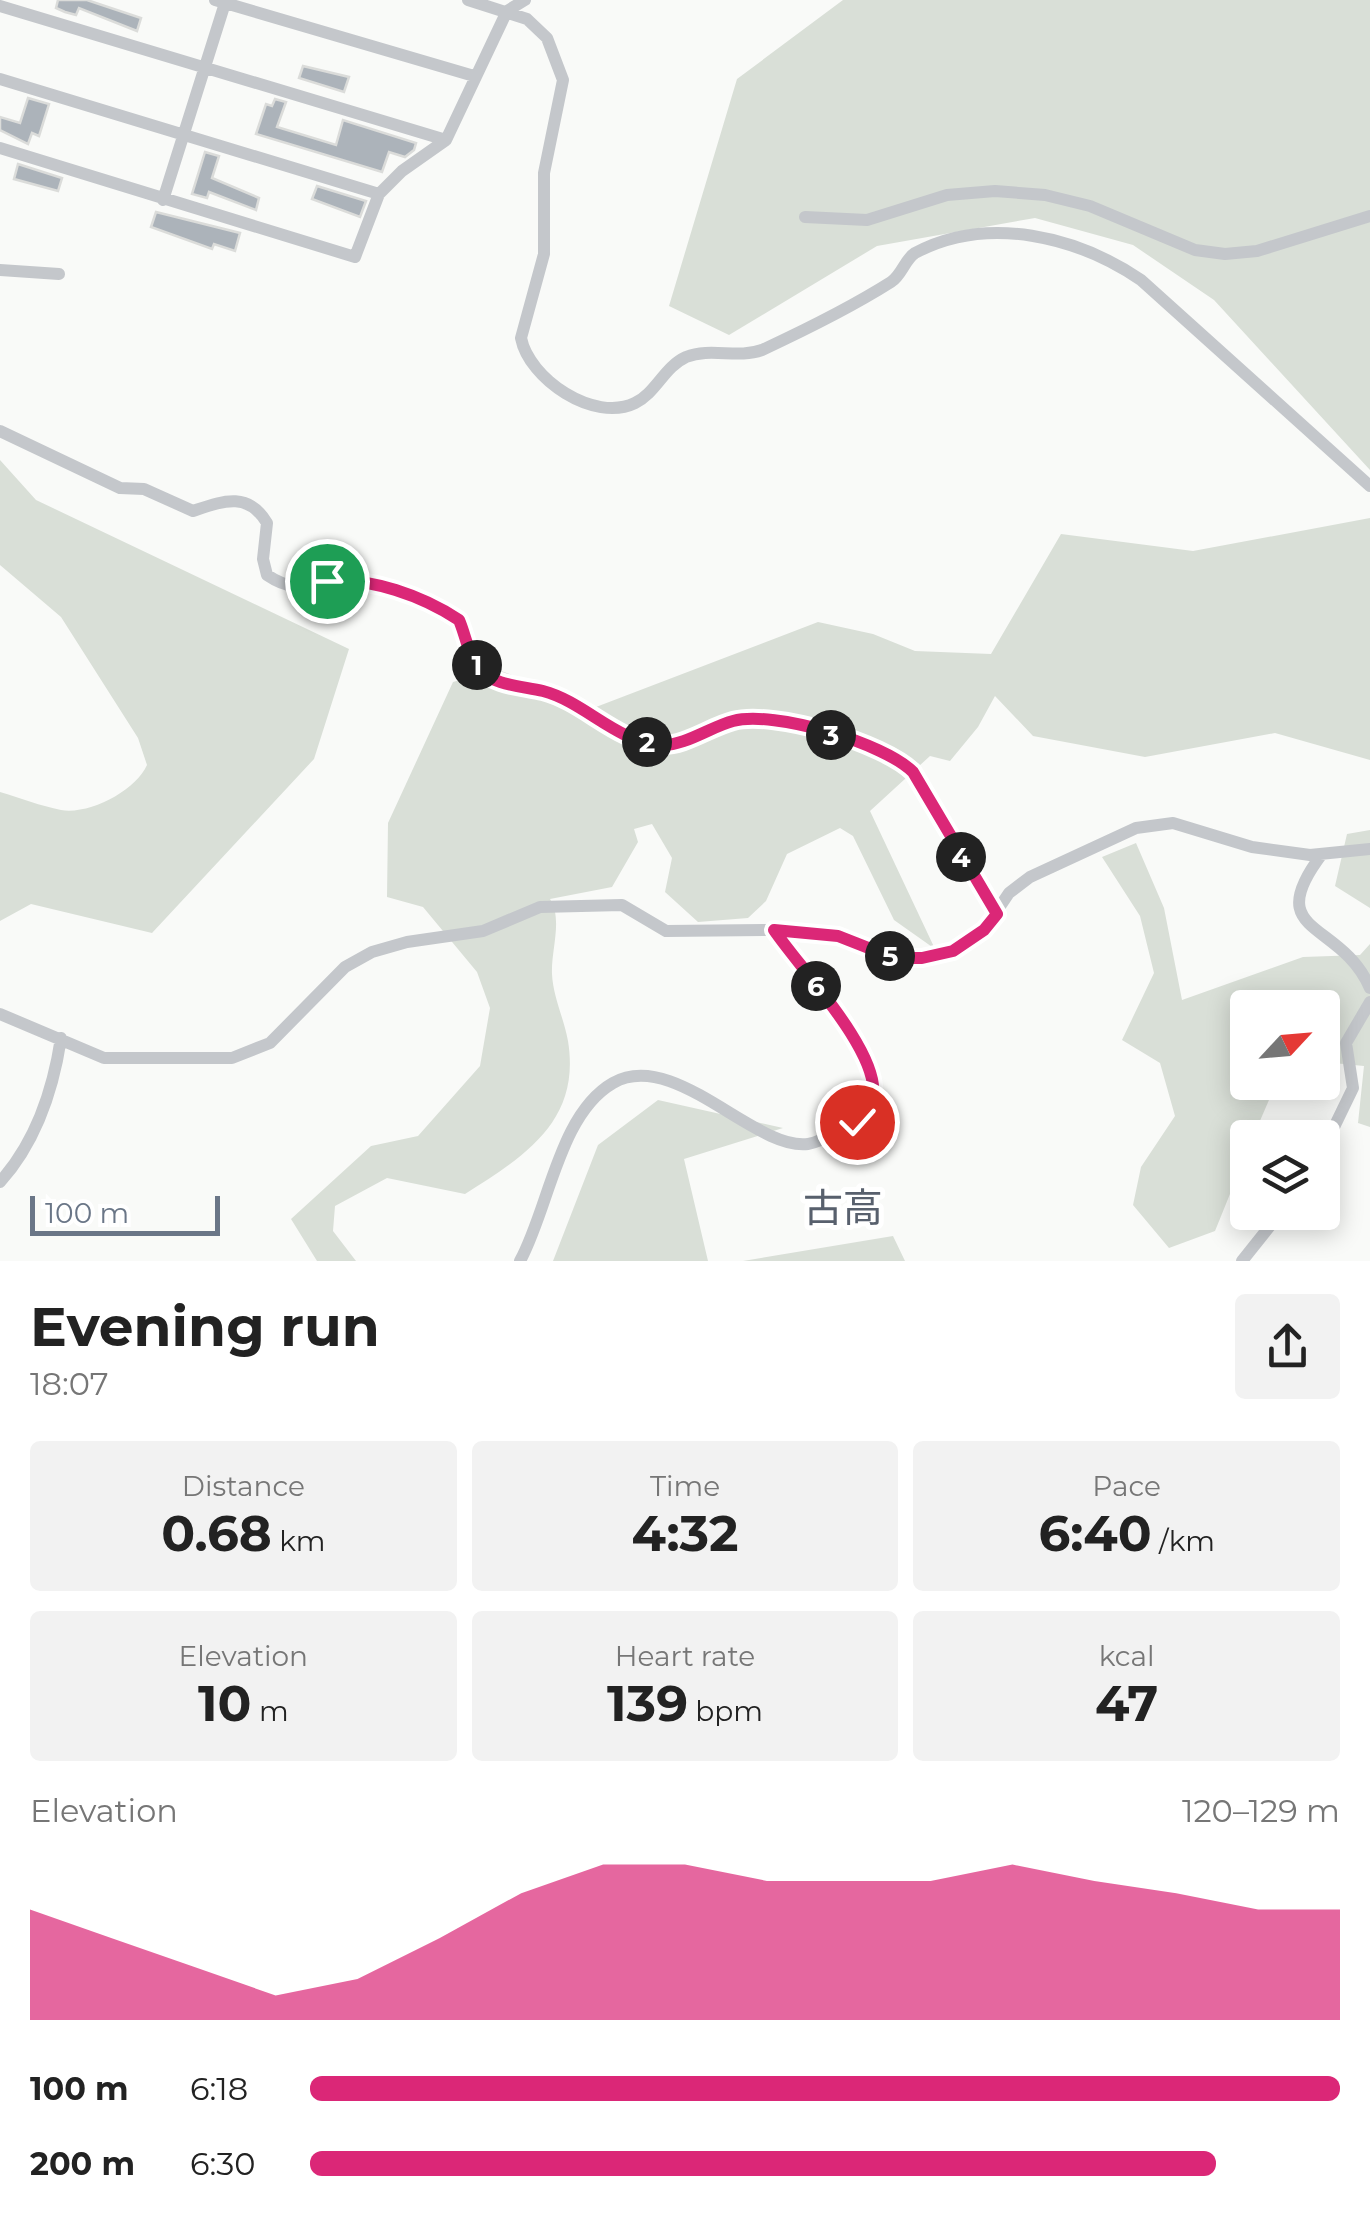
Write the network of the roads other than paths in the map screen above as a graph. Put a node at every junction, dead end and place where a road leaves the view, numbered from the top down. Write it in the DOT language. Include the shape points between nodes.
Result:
graph roads {
  1 [pos="468,0"];
  2 [pos="525,0"];
  3 [pos="222,1"];
  4 [pos="0,6"];
  5 [pos="507,11"];
  6 [pos="206,67"];
  7 [pos="474,76"];
  8 [pos="0,78"];
  9 [pos="184,134"];
  10 [pos="446,140"];
  11 [pos="0,148"];
  12 [pos="379,194"];
  13 [pos="163,200"];
  14 [pos="1370,216"];
  15 [pos="805,217"];
  16 [pos="0,270"];
  17 [pos="59,274"];
  18 [pos="0,430"];
  19 [pos="1370,486"];
  20 [pos="1370,848"];
  21 [pos="1322,854"];
  22 [pos="997,914"];
  23 [pos="774,930"];
  24 [pos="1370,988"];
  25 [pos="1370,1002"];
  26 [pos="0,1014"];
  27 [pos="61,1038"];
  28 [pos="1338,1120"];
  29 [pos="0,1182"];
  30 [pos="1267,1230"];
  31 [pos="520,1261"];
  32 [pos="1242,1261"];
  1 -- 5 [label="street"];
  2 -- 5 [label="street"];
  3 -- 6 [label="street"];
  3 -- 7 [label="street"];
  4 -- 6 [label="street"];
  5 -- 7 [label="street"];
  5 -- 19 [label="street" via="547,38 563,80 544,173 544,254 522,326 524,351 546,379 598,407 632,405 683,358 762,350 896,279 912,254 957,239 1016,234 1059,240 1109,259 1244,369"];
  6 -- 9 [label="street"];
  6 -- 10 [label="street"];
  7 -- 10 [label="street"];
  8 -- 9 [label="street"];
  9 -- 12 [label="street"];
  9 -- 13 [label="street"];
  10 -- 12 [label="street"];
  11 -- 13 [label="street"];
  12 -- 13 [label="street" via="354,257"];
  14 -- 15 [label="street" via="1257,251 1224,254 1195,250 1090,206 1045,195 962,194 866,220"];
  16 -- 17 [label="street"];
  18 -- 22 [label="street" via="120,488 144,489 194,511 230,499 246,502 267,523 266,575 282,586 361,582 438,606 459,620 468,649 488,676 559,696 640,741 665,745 736,719 762,719 868,745 900,760"];
  20 -- 21 [label="street"];
  21 -- 22 [label="street" via="1252,847 1173,824 1136,828 1030,877 1009,892"];
  21 -- 24 [label="street" via="1301,882 1300,918 1341,945"];
  22 -- 23 [label="street" via="953,951 922,958 894,958 838,936"];
  23 -- 27 [label="street" via="666,931 622,906 540,908 482,931 372,952 345,967 270,1043 232,1058 104,1058"];
  23 -- 31 [label="street" via="838,1011 872,1075 868,1108 857,1122 804,1145 670,1081 630,1075 591,1099 571,1130"];
  25 -- 28 [label="street" via="1346,1042 1353,1088"];
  26 -- 27 [label="street"];
  27 -- 29 [label="street" via="50,1096"];
  30 -- 32 [label="street"];
}
